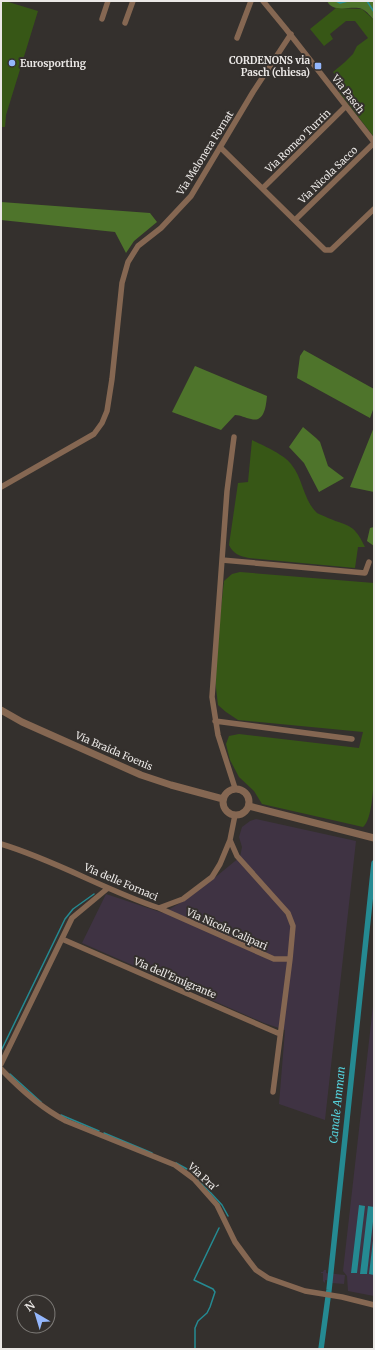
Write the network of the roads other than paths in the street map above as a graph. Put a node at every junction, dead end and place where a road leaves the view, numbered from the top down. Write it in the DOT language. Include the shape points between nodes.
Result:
graph roads {
  1 [pos="107,1"];
  2 [pos="133,1"];
  3 [pos="250,1"];
  4 [pos="263,1"];
  5 [pos="102,19"];
  6 [pos="125,23"];
  7 [pos="291,34"];
  8 [pos="237,38"];
  9 [pos="346,106"];
  10 [pos="374,142"];
  11 [pos="220,147"];
  12 [pos="263,188"];
  13 [pos="374,210"];
  14 [pos="295,220"];
  15 [pos="234,437"];
  16 [pos="1,487"];
  17 [pos="222,560"];
  18 [pos="369,562"];
  19 [pos="1,710"];
  20 [pos="216,721"];
  21 [pos="352,739"];
  22 [pos="235,788"];
  23 [pos="223,799"];
  24 [pos="249,806"];
  25 [pos="235,815"];
  26 [pos="373,837"];
  27 [pos="230,840"];
  28 [pos="1,844"];
  29 [pos="108,888"];
  30 [pos="159,908"];
  31 [pos="62,939"];
  32 [pos="290,959"];
  33 [pos="280,1034"];
  34 [pos="1,1064"];
  35 [pos="1,1069"];
  36 [pos="273,1092"];
  37 [pos="374,1306"];
  1 -- 5 [label="street"];
  2 -- 6 [label="street"];
  3 -- 8 [label="street"];
  4 -- 7 [label="street, Via Pasch"];
  7 -- 9 [label="street, Via Pasch"];
  7 -- 11 [label="street, Via Melonera Fornat"];
  9 -- 10 [label="street, Via Pasch"];
  9 -- 12 [label="street, Via Romeo Turrin"];
  10 -- 14 [label="street, Via Nicola Sacco"];
  11 -- 12 [label="street"];
  11 -- 16 [label="street, Via Melonera Fornat" via="191,196 161,228 138,246 128,262 122,283 107,411 102,422 94,434"];
  12 -- 14 [label="street"];
  13 -- 14 [label="street" via="331,250 326,250"];
  15 -- 17 [label="street"];
  17 -- 18 [label="street" via="365,573"];
  17 -- 20 [label="street" via="212,697"];
  19 -- 23 [label="street, Via Braida Foenis" via="22,722 141,775"];
  20 -- 21 [label="street"];
  20 -- 22 [label="street"];
  22 -- 23 [label="street" via="227,792"];
  22 -- 24 [label="street" via="247,793 250,799"];
  23 -- 25 [label="street" via="225,808 230,814"];
  24 -- 25 [label="street" via="243,813"];
  24 -- 26 [label="street"];
  25 -- 27 [label="street, Via delle Fornaci"];
  27 -- 30 [label="street, Via delle Fornaci" via="212,877 183,899"];
  27 -- 32 [label="street" via="237,856 288,913 293,926"];
  28 -- 29 [label="street, Via delle Fornaci" via="23,850"];
  29 -- 30 [label="street, Via delle Fornaci"];
  29 -- 31 [label="street" via="72,918"];
  30 -- 32 [label="street, Via Nicola Calipari" via="274,959"];
  31 -- 33 [label="street, Via dell'Emigrante"];
  31 -- 34 [label="street"];
  32 -- 33 [label="street"];
  33 -- 36 [label="street"];
  35 -- 37 [label="street, Via Pra'" via="34,1100 66,1121 168,1162 194,1179 214,1200 235,1242 256,1270 268,1278 305,1291"];
}
